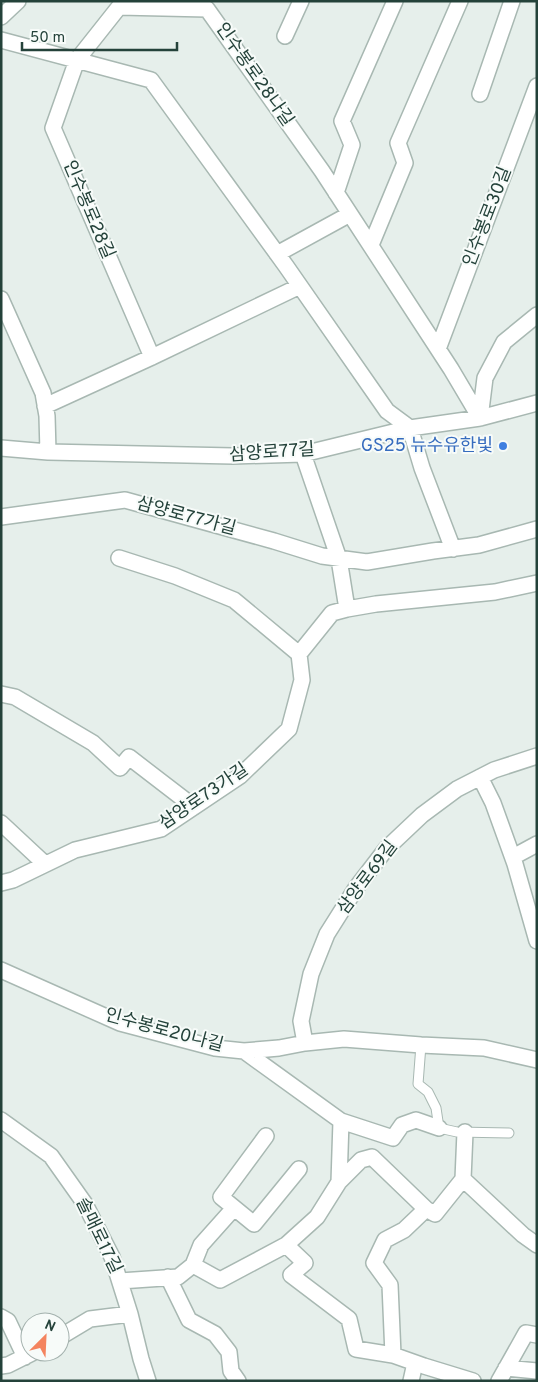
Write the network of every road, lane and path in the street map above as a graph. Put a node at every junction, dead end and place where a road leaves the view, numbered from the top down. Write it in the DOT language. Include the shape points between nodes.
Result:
graph roads {
  1 [pos="18,1"];
  2 [pos="302,1"];
  3 [pos="395,1"];
  4 [pos="460,1"];
  5 [pos="512,1"];
  6 [pos="1,17"];
  7 [pos="285,36"];
  8 [pos="1,40"];
  9 [pos="77,60"];
  10 [pos="537,86"];
  11 [pos="480,94"];
  12 [pos="336,193"];
  13 [pos="350,214"];
  14 [pos="371,245"];
  15 [pos="277,254"];
  16 [pos="300,286"];
  17 [pos="1,299"];
  18 [pos="537,315"];
  19 [pos="438,349"];
  20 [pos="152,358"];
  21 [pos="537,403"];
  22 [pos="45,406"];
  23 [pos="480,418"];
  24 [pos="410,428"];
  25 [pos="1,448"];
  26 [pos="48,452"];
  27 [pos="303,454"];
  28 [pos="1,517"];
  29 [pos="537,530"];
  30 [pos="453,549"];
  31 [pos="119,558"];
  32 [pos="339,558"];
  33 [pos="537,583"];
  34 [pos="347,609"];
  35 [pos="300,654"];
  36 [pos="1,694"];
  37 [pos="537,756"];
  38 [pos="480,777"];
  39 [pos="194,807"];
  40 [pos="1,823"];
  41 [pos="537,844"];
  42 [pos="513,857"];
  43 [pos="45,864"];
  44 [pos="1,883"];
  45 [pos="537,941"];
  46 [pos="1,970"];
  47 [pos="305,1043"];
  48 [pos="420,1046"];
  49 [pos="244,1050"];
  50 [pos="537,1060"];
  51 [pos="1,1120"];
  52 [pos="341,1121"];
  53 [pos="440,1128"];
  54 [pos="465,1132"];
  55 [pos="509,1133"];
  56 [pos="266,1136"];
  57 [pos="300,1169"];
  58 [pos="463,1179"];
  59 [pos="340,1182"];
  60 [pos="234,1208"];
  61 [pos="426,1209"];
  62 [pos="537,1244"];
  63 [pos="286,1245"];
  64 [pos="193,1265"];
  65 [pos="168,1277"];
  66 [pos="120,1281"];
  67 [pos="130,1314"];
  68 [pos="1,1317"];
  69 [pos="70,1331"];
  70 [pos="537,1335"];
  71 [pos="20,1339"];
  72 [pos="393,1355"];
  73 [pos="20,1359"];
  74 [pos="415,1363"];
  75 [pos="1,1366"];
  76 [pos="537,1372"];
  77 [pos="503,1374"];
  78 [pos="148,1381"];
  79 [pos="238,1381"];
  80 [pos="411,1381"];
  81 [pos="473,1381"];
  1 -- 6 [label="street"];
  2 -- 7 [label="street"];
  3 -- 12 [label="street" via="342,121 352,145"];
  4 -- 14 [label="street" via="398,143 405,162"];
  5 -- 11 [label="street"];
  8 -- 9 [label="street"];
  9 -- 12 [label="street, 인수봉로28나길" via="119,7 207,9"];
  9 -- 15 [label="street" via="151,80"];
  9 -- 20 [label="street, 인수봉로28길" via="53,128"];
  10 -- 19 [label="street, 인수봉로30길"];
  12 -- 13 [label="street, 인수봉로28나길"];
  13 -- 14 [label="street, 인수봉로28나길"];
  13 -- 15 [label="street"];
  14 -- 19 [label="street, 인수봉로28나길"];
  15 -- 16 [label="street"];
  16 -- 20 [label="street"];
  16 -- 24 [label="street" via="387,411"];
  17 -- 22 [label="street" via="43,393"];
  18 -- 23 [label="street" via="504,342 485,378"];
  19 -- 23 [label="street, 인수봉로28나길"];
  20 -- 22 [label="street"];
  21 -- 23 [label="street, 삼양로77길"];
  22 -- 26 [label="street"];
  23 -- 24 [label="street, 삼양로77길"];
  24 -- 27 [label="street, 삼양로77길"];
  24 -- 30 [label="street"];
  25 -- 26 [label="street, 삼양로77길"];
  26 -- 27 [label="street, 삼양로77길" via="233,456"];
  27 -- 32 [label="street"];
  28 -- 32 [label="street, 삼양로77가길" via="126,500 322,556"];
  29 -- 30 [label="street, 삼양로77가길" via="479,546"];
  30 -- 32 [label="street, 삼양로77가길" via="367,562"];
  31 -- 35 [label="street" via="234,600"];
  32 -- 34 [label="street"];
  33 -- 34 [label="street" via="495,592"];
  34 -- 35 [label="street" via="332,613"];
  35 -- 39 [label="street, 삼양로73가길" via="302,680 289,729 240,776"];
  36 -- 39 [label="street" via="15,697 93,743 120,768 129,757"];
  37 -- 38 [label="street, 삼양로69길"];
  38 -- 42 [label="street"];
  38 -- 47 [label="street, 삼양로69길" via="422,815 386,849 356,888 327,934 311,974 301,1021"];
  39 -- 43 [label="street, 삼양로73가길" via="161,829 75,850"];
  40 -- 43 [label="street"];
  41 -- 42 [label="street"];
  42 -- 45 [label="street"];
  43 -- 44 [label="street, 삼양로73가길"];
  46 -- 49 [label="street, 인수봉로20나길" via="120,1022 216,1048"];
  47 -- 48 [label="street, 인수봉로20나길" via="344,1039"];
  47 -- 49 [label="street, 인수봉로20나길"];
  48 -- 50 [label="street, 인수봉로20나길" via="484,1048"];
  48 -- 53 [label="lane" via="418,1084 428,1092 436,1108"];
  49 -- 52 [label="street"];
  51 -- 66 [label="street, 솔매로17길" via="51,1156 85,1204 112,1257"];
  52 -- 53 [label="street" via="394,1138 402,1124 416,1120"];
  52 -- 59 [label="street"];
  53 -- 54 [label="lane"];
  54 -- 55 [label="lane"];
  54 -- 58 [label="street"];
  56 -- 60 [label="street" via="221,1197"];
  57 -- 60 [label="street" via="254,1224"];
  58 -- 61 [label="street" via="435,1214"];
  58 -- 62 [label="street"];
  59 -- 61 [label="street" via="361,1160 372,1157"];
  59 -- 63 [label="street" via="317,1216"];
  60 -- 64 [label="street" via="201,1245"];
  61 -- 72 [label="street" via="404,1230 385,1240 374,1263 390,1285"];
  63 -- 64 [label="street" via="220,1280"];
  63 -- 72 [label="street" via="305,1263 291,1275 349,1319 356,1349"];
  64 -- 65 [label="street" via="178,1277"];
  65 -- 66 [label="street"];
  65 -- 79 [label="street" via="189,1320 215,1334 229,1352 231,1371"];
  66 -- 67 [label="street, 솔매로17길"];
  67 -- 69 [label="street" via="90,1320"];
  67 -- 78 [label="street, 솔매로17길"];
  68 -- 71 [label="street"];
  70 -- 77 [label="street" via="526,1333"];
  72 -- 74 [label="street"];
  73 -- 75 [label="street"];
  74 -- 80 [label="street"];
  74 -- 81 [label="street"];
  76 -- 77 [label="street"];
}
